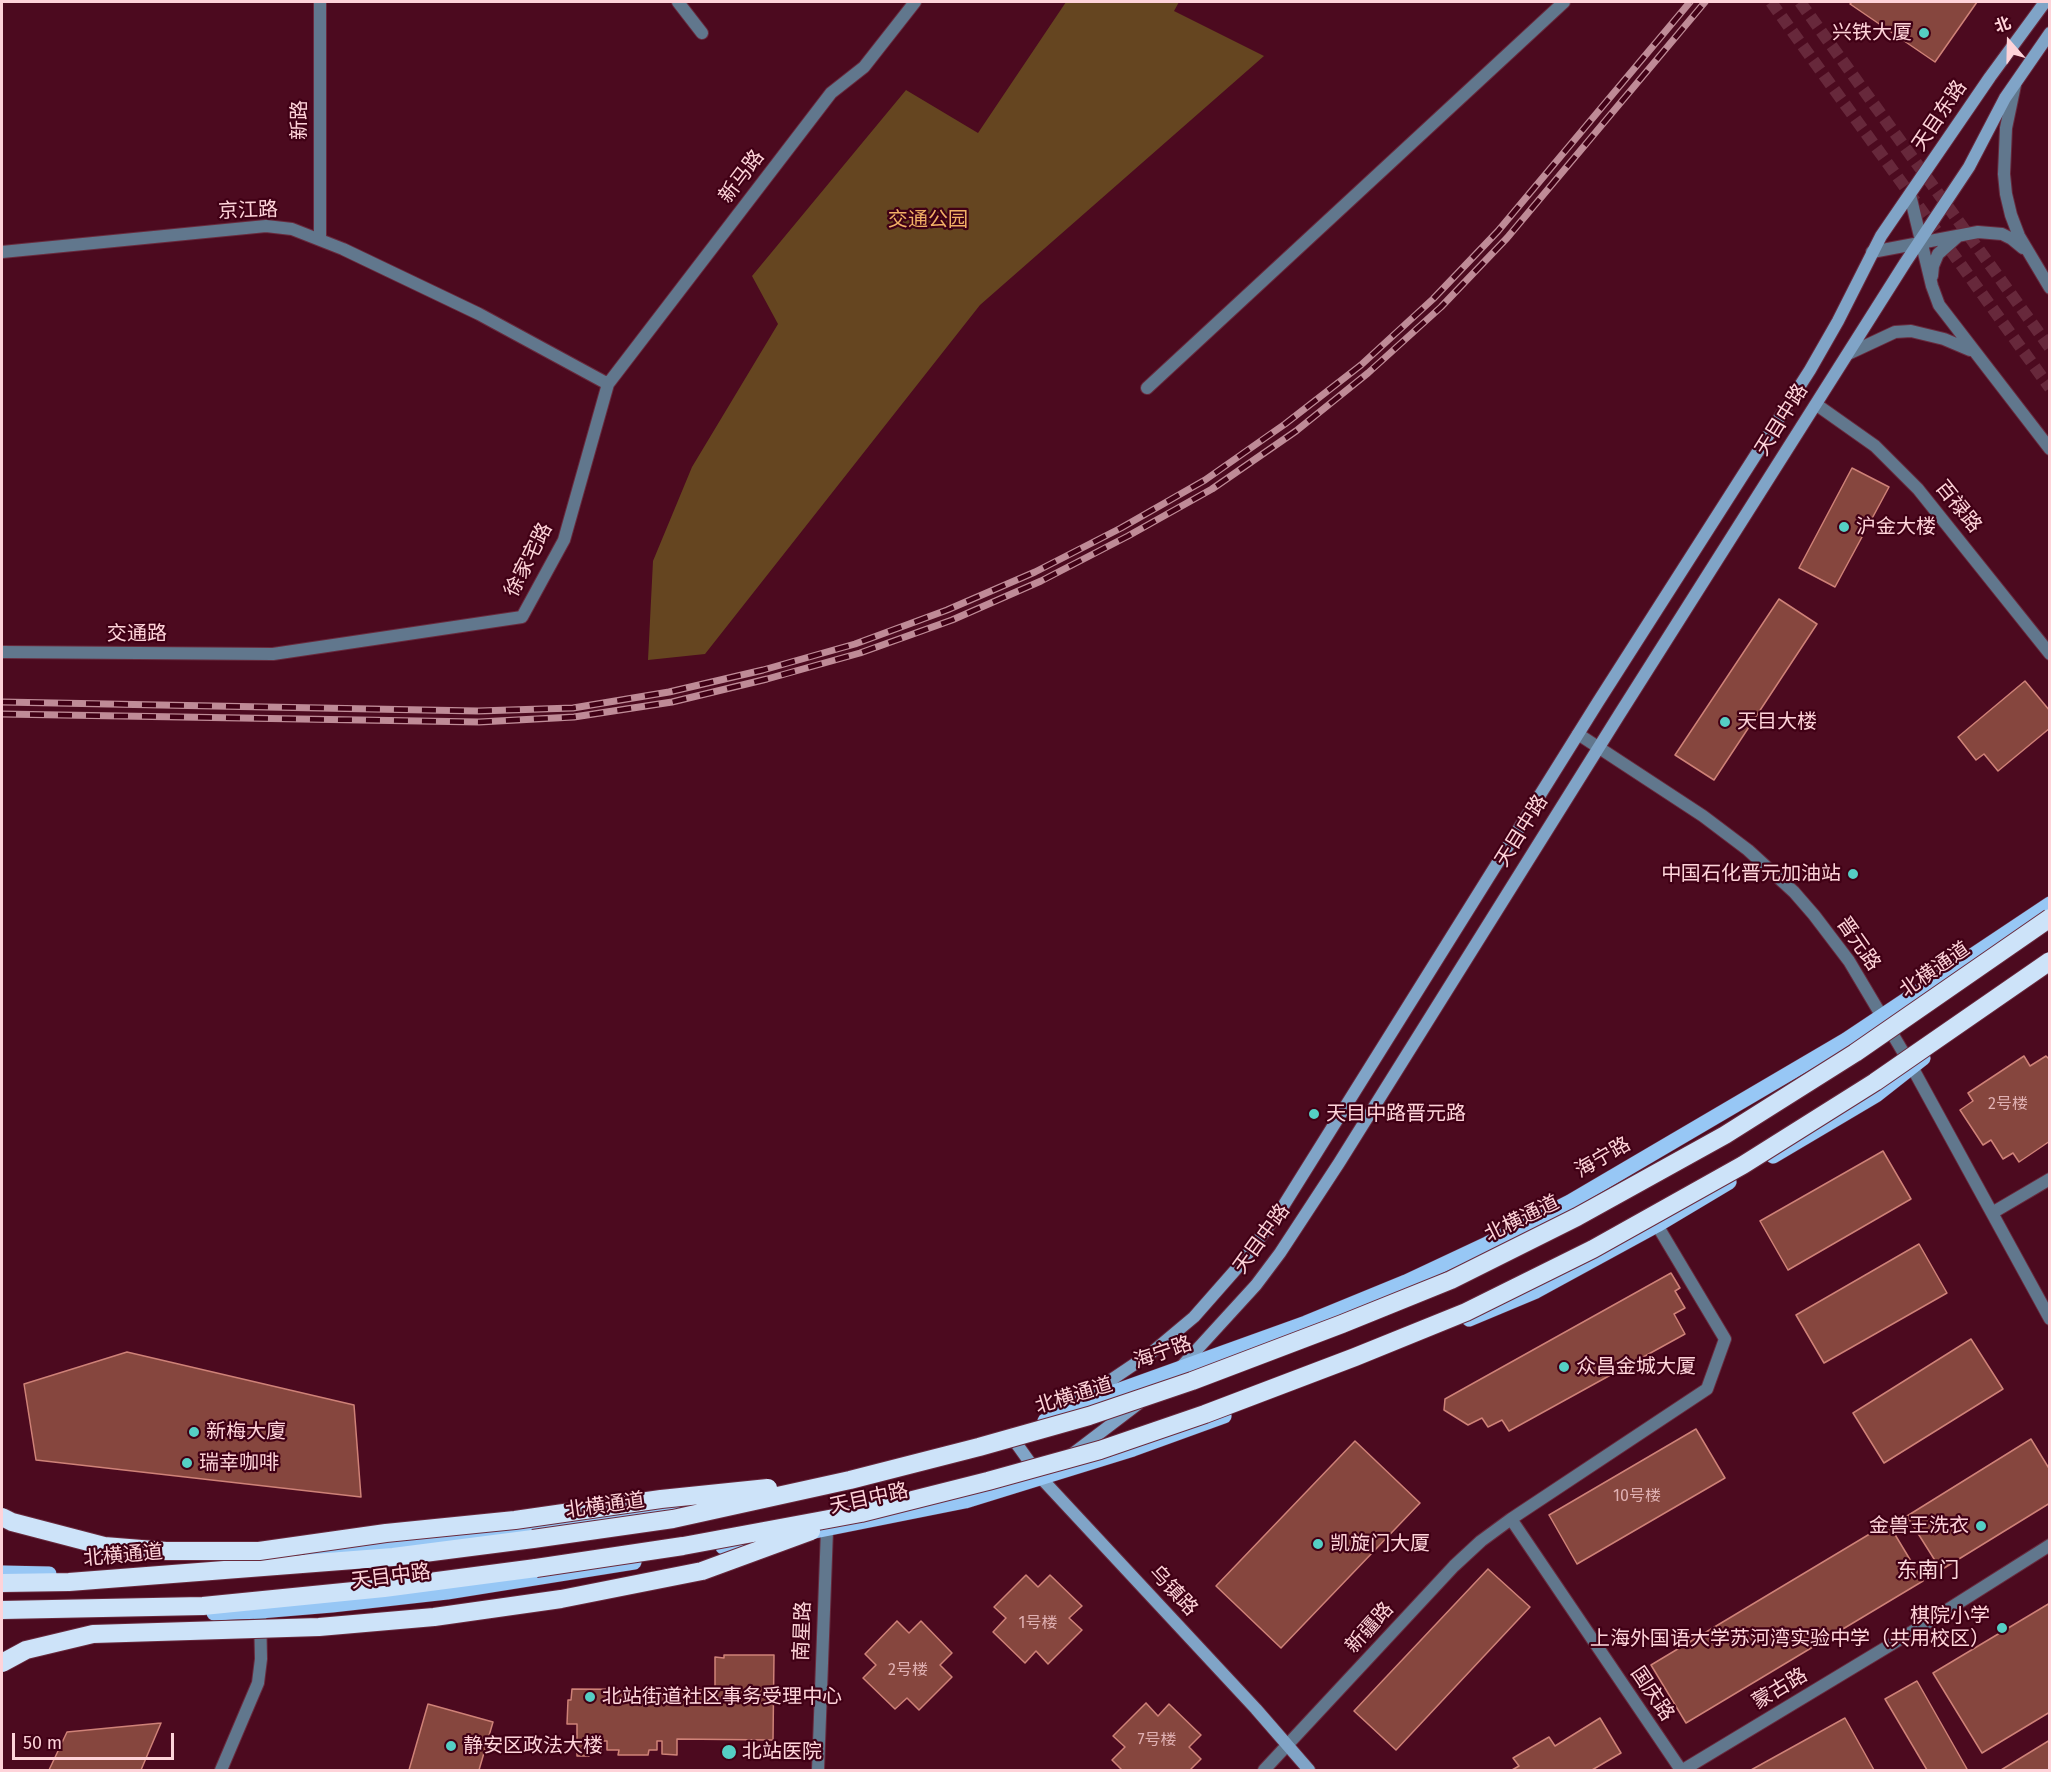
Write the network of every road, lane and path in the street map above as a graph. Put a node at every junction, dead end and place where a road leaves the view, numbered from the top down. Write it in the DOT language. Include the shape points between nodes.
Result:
graph roads {
  1 [pos="320,2"];
  2 [pos="678,2"];
  3 [pos="915,2"];
  4 [pos="1564,2"];
  5 [pos="2045,2"];
  6 [pos="702,33"];
  7 [pos="2049,33"];
  8 [pos="2016,82"];
  9 [pos="1910,195"];
  10 [pos="1964,234"];
  11 [pos="320,239"];
  12 [pos="1920,241"];
  13 [pos="2,252"];
  14 [pos="1872,252"];
  15 [pos="2030,256"];
  16 [pos="1932,286"];
  17 [pos="2049,288"];
  18 [pos="1850,352"];
  19 [pos="1977,354"];
  20 [pos="608,384"];
  21 [pos="1147,388"];
  22 [pos="1817,405"];
  23 [pos="2049,448"];
  24 [pos="2,652"];
  25 [pos="273,654"];
  26 [pos="2049,654"];
  27 [pos="1578,734"];
  28 [pos="1599,748"];
  29 [pos="2049,904"];
  30 [pos="2049,918"];
  31 [pos="2049,961"];
  32 [pos="2049,970"];
  33 [pos="1883,1017"];
  34 [pos="1912,1067"];
  35 [pos="2049,1179"];
  36 [pos="1992,1212"];
  37 [pos="1657,1225"];
  38 [pos="2049,1318"];
  39 [pos="1178,1370"];
  40 [pos="1011,1436"];
  41 [pos="1041,1478"];
  42 [pos="850,1480"];
  43 [pos="861,1513"];
  44 [pos="2,1517"];
  45 [pos="1510,1519"];
  46 [pos="827,1530"];
  47 [pos="2049,1545"];
  48 [pos="2,1573"];
  49 [pos="2,1583"];
  50 [pos="2,1610"];
  51 [pos="260,1611"];
  52 [pos="2,1619"];
  53 [pos="2,1663"];
  54 [pos="1287,1745"];
  55 [pos="221,1770"];
  56 [pos="818,1770"];
  57 [pos="1264,1770"];
  58 [pos="1309,1770"];
  59 [pos="1682,1770"];
  1 -- 11 [label="street, 新路"];
  2 -- 6 [label="street"];
  3 -- 20 [label="street, 新马路" via="864,67 831,93"];
  4 -- 21 [label="street"];
  5 -- 9 [label="main road, 天目东路"];
  7 -- 8 [label="main road"];
  8 -- 12 [label="main road, 天目中路" via="1977,154"];
  8 -- 15 [label="street" via="2006,128 2004,174 2011,215"];
  9 -- 12 [label="street"];
  9 -- 14 [label="main road, 天目中路"];
  10 -- 12 [label="street"];
  10 -- 15 [label="street" via="2002,234 2020,244"];
  10 -- 16 [label="street" via="1938,254"];
  11 -- 13 [label="street, 京江路" via="292,229 266,226"];
  11 -- 20 [label="street, 京江路" via="479,314"];
  12 -- 14 [label="street"];
  12 -- 16 [label="street"];
  12 -- 18 [label="main road, 天目中路"];
  14 -- 27 [label="main road, 天目中路" via="1820,353"];
  15 -- 17 [label="street"];
  16 -- 19 [label="street" via="1946,315"];
  18 -- 19 [label="street" via="1895,332 1911,331 1944,339"];
  18 -- 22 [label="main road, 天目中路"];
  19 -- 23 [label="street"];
  20 -- 25 [label="street, 徐家宅路" via="564,540 522,616"];
  22 -- 26 [label="street, 百禄路" via="1875,446 1918,489"];
  22 -- 28 [label="main road, 天目中路"];
  24 -- 25 [label="street, 交通路"];
  27 -- 28 [label="street, 晋元路"];
  27 -- 40 [label="main road, 天目中路" via="1288,1199 1238,1268 1194,1317 1151,1353 1105,1384"];
  28 -- 33 [label="street, 晋元路" via="1702,816 1774,873 1849,960"];
  28 -- 39 [label="main road, 天目中路" via="1296,1228 1256,1285"];
  29 -- 33 [label="main road, 海宁路"];
  30 -- 42 [label="highway, 北横通道, bridge" via="1855,1053 1725,1135 1577,1217 1451,1280 1100,1413"];
  31 -- 43 [label="highway, bridge" via="1875,1082 1743,1165 1593,1249 1466,1312 1204,1414 1100,1450"];
  32 -- 34 [label="main road"];
  33 -- 34 [label="street, 晋元路"];
  33 -- 39 [label="main road, 海宁路" via="1570,1202 1487,1244 1336,1311"];
  34 -- 36 [label="street, 晋元路"];
  34 -- 37 [label="main road" via="1876,1095"];
  35 -- 36 [label="street"];
  36 -- 38 [label="street, 晋元路"];
  37 -- 41 [label="main road" via="1536,1290 1430,1336 1184,1431"];
  37 -- 45 [label="street, 新疆路" via="1725,1339 1707,1389"];
  39 -- 40 [label="main road, 海宁路"];
  39 -- 41 [label="main road, 天目中路"];
  40 -- 41 [label="main road, 乌镇路"];
  40 -- 48 [label="main road, 天目中路" via="695,1505 597,1520 134,1577"];
  41 -- 46 [label="main road, 天目中路" via="965,1501"];
  41 -- 54 [label="main road, 乌镇路"];
  42 -- 44 [label="highway, bridge" via="661,1499 515,1521 386,1533 259,1551 104,1546"];
  42 -- 49 [label="highway, 北横通道, bridge" via="673,1519 393,1557 69,1582"];
  43 -- 50 [label="highway, bridge" via="683,1546 384,1588 202,1606"];
  43 -- 53 [label="highway, bridge" via="702,1571 561,1599 319,1628 93,1634 26,1650"];
  45 -- 54 [label="street, 新疆路" via="1454,1566"];
  45 -- 59 [label="street, 国庆路"];
  46 -- 51 [label="main road, 天目中路" via="447,1592"];
  46 -- 56 [label="street, 南星路"];
  47 -- 59 [label="street, 蒙古路"];
  51 -- 52 [label="main road, 天目中路"];
  51 -- 55 [label="street" via="258,1683"];
  54 -- 57 [label="street, 新疆路"];
  54 -- 58 [label="main road, 乌镇路"];
}
